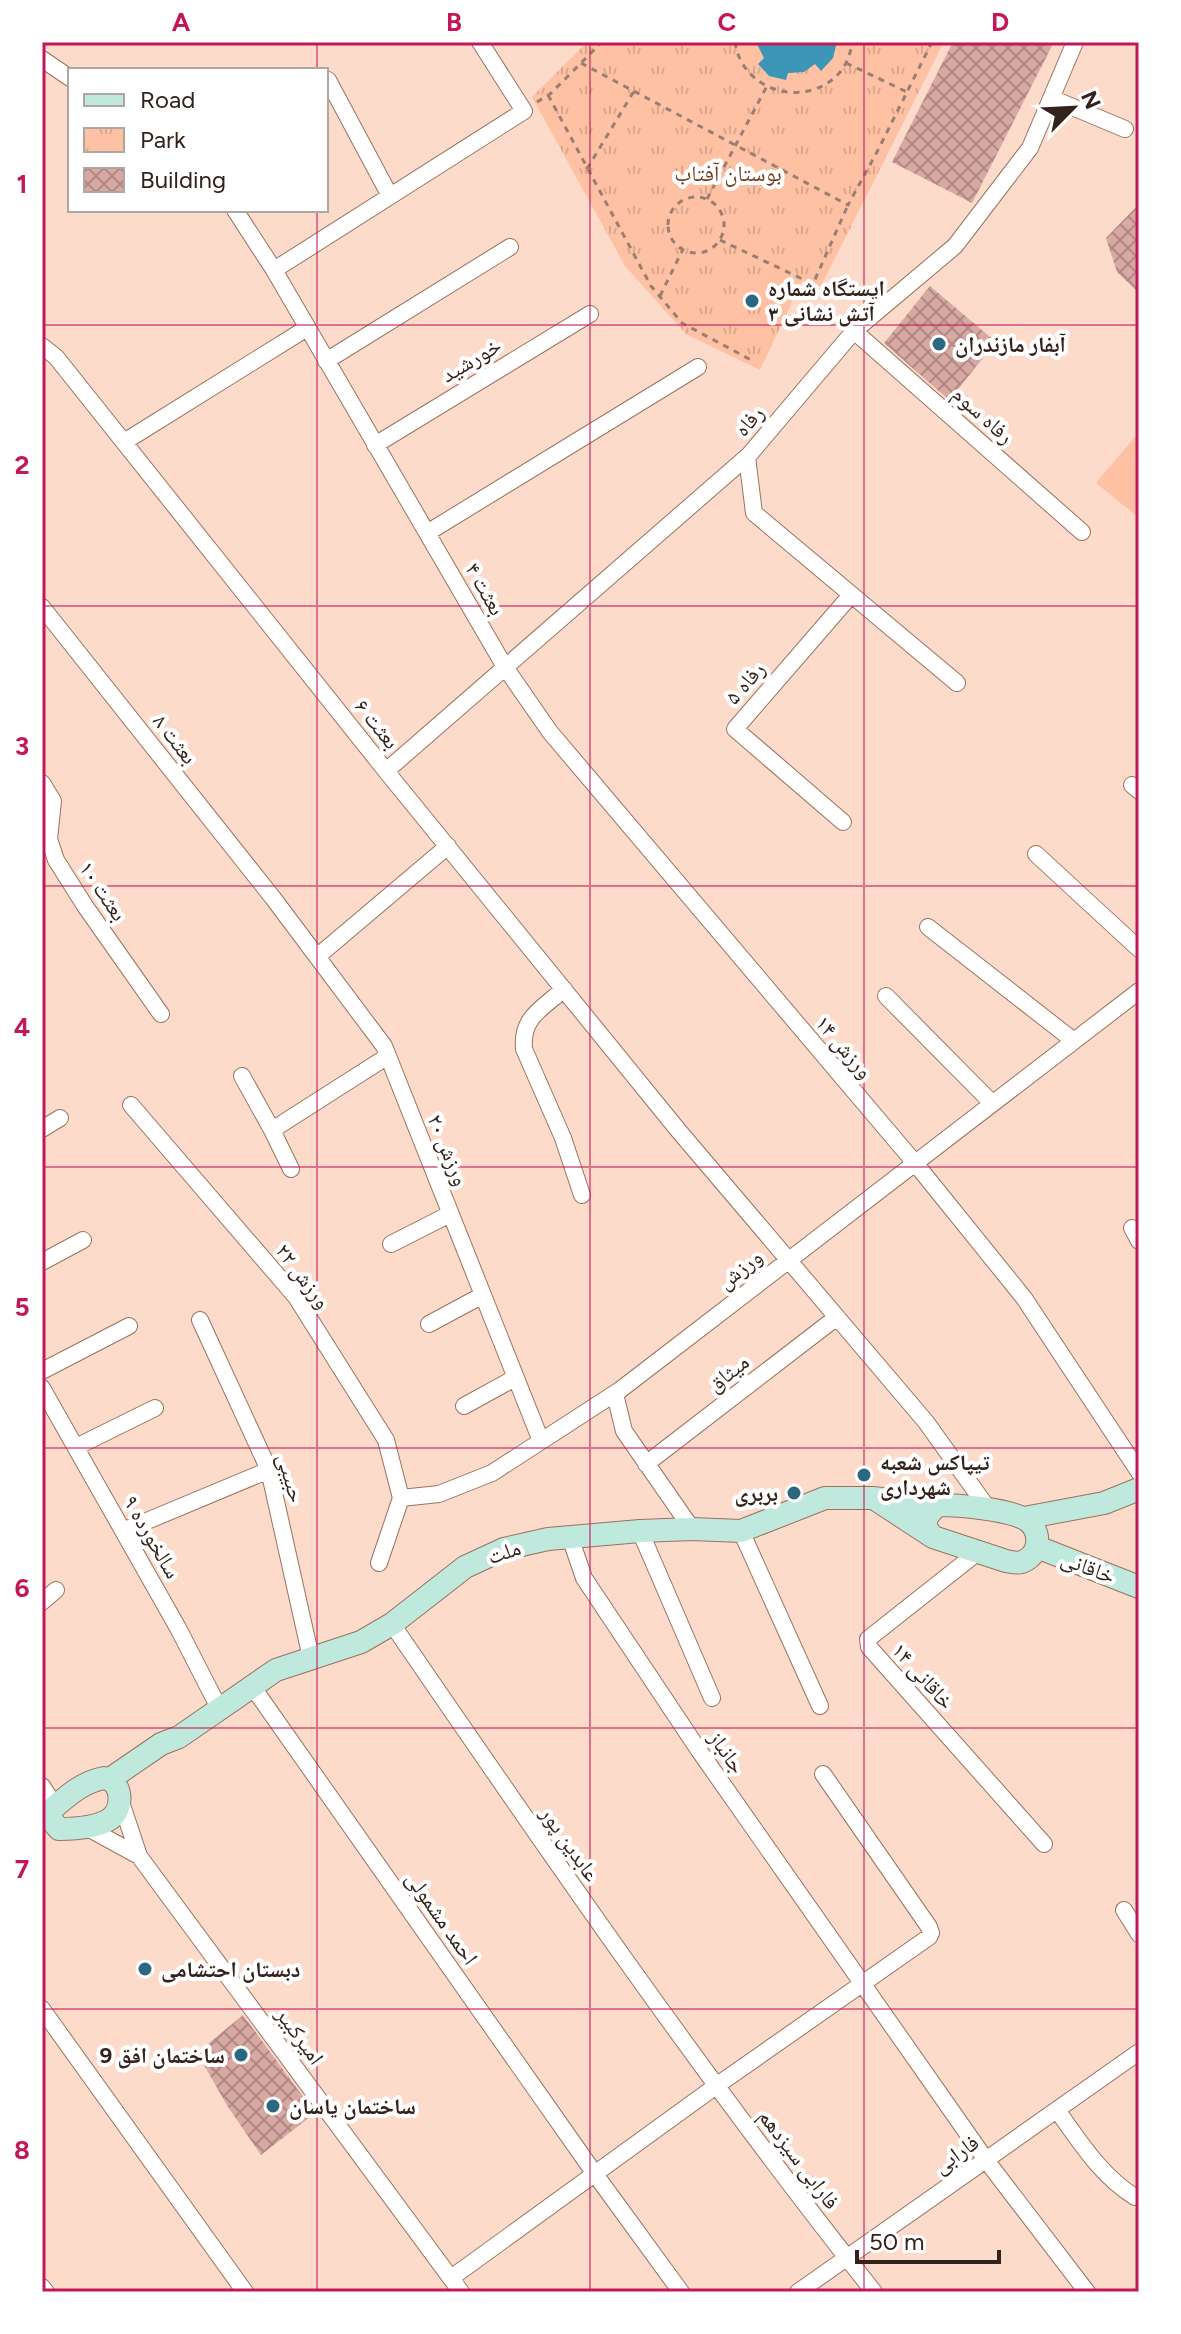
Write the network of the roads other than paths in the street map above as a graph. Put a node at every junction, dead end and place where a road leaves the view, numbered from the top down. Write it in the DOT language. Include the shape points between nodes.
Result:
graph roads {
  1 [pos="480,42"];
  2 [pos="1075,42"];
  3 [pos="42,59"];
  4 [pos="68,77"];
  5 [pos="328,80"];
  6 [pos="1051,98"];
  7 [pos="1125,129"];
  8 [pos="390,196"];
  9 [pos="236,212"];
  10 [pos="510,247"];
  11 [pos="274,270"];
  12 [pos="590,314"];
  13 [pos="307,328"];
  14 [pos="854,331"];
  15 [pos="42,346"];
  16 [pos="326,361"];
  17 [pos="698,367"];
  18 [pos="124,442"];
  19 [pos="375,445"];
  20 [pos="747,457"];
  21 [pos="1082,532"];
  22 [pos="427,533"];
  23 [pos="851,595"];
  24 [pos="42,607"];
  25 [pos="505,667"];
  26 [pos="957,683"];
  27 [pos="386,771"];
  28 [pos="42,783"];
  29 [pos="843,822"];
  30 [pos="448,846"];
  31 [pos="1036,854"];
  32 [pos="273,898"];
  33 [pos="928,927"];
  34 [pos="1139,949"];
  35 [pos="318,956"];
  36 [pos="741,958"];
  37 [pos="564,989"];
  38 [pos="1139,991"];
  39 [pos="886,996"];
  40 [pos="161,1014"];
  41 [pos="1074,1041"];
  42 [pos="388,1056"];
  43 [pos="242,1076"];
  44 [pos="992,1103"];
  45 [pos="131,1105"];
  46 [pos="60,1118"];
  47 [pos="42,1129"];
  48 [pos="272,1130"];
  49 [pos="915,1163"];
  50 [pos="291,1169"];
  51 [pos="582,1195"];
  52 [pos="450,1214"];
  53 [pos="83,1240"];
  54 [pos="391,1244"];
  55 [pos="788,1260"];
  56 [pos="42,1262"];
  57 [pos="483,1295"];
  58 [pos="837,1317"];
  59 [pos="200,1320"];
  60 [pos="429,1324"];
  61 [pos="129,1326"];
  62 [pos="42,1371"];
  63 [pos="515,1378"];
  64 [pos="42,1388"];
  65 [pos="615,1394"];
  66 [pos="464,1406"];
  67 [pos="155,1408"];
  68 [pos="541,1441"];
  69 [pos="76,1447"];
  70 [pos="646,1464"];
  71 [pos="269,1470"];
  72 [pos="1139,1472"];
  73 [pos="1139,1489"];
  74 [pos="401,1498"];
  75 [pos="873,1498"];
  76 [pos="937,1505"];
  77 [pos="989,1510"];
  78 [pos="1024,1518"];
  79 [pos="692,1529"];
  80 [pos="123,1531"];
  81 [pos="640,1531"];
  82 [pos="741,1531"];
  83 [pos="570,1537"];
  84 [pos="933,1537"];
  85 [pos="1037,1547"];
  86 [pos="978,1552"];
  87 [pos="379,1563"];
  88 [pos="1139,1587"];
  89 [pos="56,1590"];
  90 [pos="42,1602"];
  91 [pos="392,1624"];
  92 [pos="311,1658"];
  93 [pos="252,1686"];
  94 [pos="712,1698"];
  95 [pos="820,1706"];
  96 [pos="220,1710"];
  97 [pos="823,1774"];
  98 [pos="42,1786"];
  99 [pos="116,1790"];
  100 [pos="49,1812"];
  101 [pos="82,1828"];
  102 [pos="42,1841"];
  103 [pos="1044,1844"];
  104 [pos="139,1856"];
  105 [pos="1124,1910"];
  106 [pos="1139,1934"];
  107 [pos="862,1984"];
  108 [pos="42,2009"];
  109 [pos="1139,2052"];
  110 [pos="716,2086"];
  111 [pos="1057,2110"];
  112 [pos="986,2160"];
  113 [pos="595,2174"];
  114 [pos="1137,2197"];
  115 [pos="847,2258"];
  116 [pos="456,2285"];
  117 [pos="42,2287"];
  118 [pos="46,2292"];
  119 [pos="245,2292"];
  120 [pos="681,2292"];
  121 [pos="798,2292"];
  122 [pos="874,2292"];
  123 [pos="1087,2292"];
  1 -- 8 [label="street" via="524,111"];
  2 -- 6 [label="street, رفاه"];
  3 -- 4 [label="street"];
  5 -- 8 [label="street"];
  6 -- 7 [label="street"];
  6 -- 14 [label="street, رفاه" via="1030,148 955,246"];
  8 -- 11 [label="street"];
  9 -- 11 [label="street, بعثت ۴"];
  10 -- 16 [label="street"];
  11 -- 13 [label="street, بعثت ۴"];
  12 -- 19 [label="street, خورشید"];
  13 -- 16 [label="street, بعثت ۴"];
  13 -- 18 [label="street"];
  14 -- 20 [label="street, رفاه"];
  14 -- 21 [label="street, رفاه سوم"];
  15 -- 18 [label="street, بعثت ۶"];
  16 -- 19 [label="street, بعثت ۴"];
  17 -- 22 [label="street"];
  18 -- 27 [label="street, بعثت ۶"];
  19 -- 22 [label="street, بعثت ۴"];
  20 -- 23 [label="street" via="754,513"];
  20 -- 25 [label="street, رفاه"];
  22 -- 25 [label="street, بعثت ۴"];
  23 -- 26 [label="street"];
  23 -- 29 [label="street, رفاه ۵" via="735,729"];
  24 -- 32 [label="street, بعثت ٨"];
  25 -- 27 [label="street, رفاه"];
  25 -- 36 [label="street, بعثت ۴" via="550,732"];
  27 -- 30 [label="street, بعثت ۶"];
  28 -- 40 [label="street, بعثت ۱۰" via="53,801 49,839 56,860"];
  30 -- 35 [label="street"];
  30 -- 37 [label="street, بعثت ۶"];
  31 -- 34 [label="street"];
  32 -- 35 [label="street, ورزش ۲۰"];
  33 -- 41 [label="street"];
  35 -- 42 [label="street, ورزش ۲۰"];
  36 -- 49 [label="street, ورزش ۱۴"];
  37 -- 51 [label="street" via="526,1024 524,1049"];
  37 -- 55 [label="street, بعثت ۶"];
  38 -- 41 [label="street, ورزش"];
  39 -- 44 [label="street"];
  41 -- 44 [label="street, ورزش"];
  42 -- 48 [label="street"];
  42 -- 52 [label="street, ورزش ۲۰"];
  43 -- 48 [label="street"];
  44 -- 49 [label="street, ورزش"];
  45 -- 74 [label="street, ورزش ۲۲" via="296,1297 386,1440"];
  46 -- 47 [label="street"];
  48 -- 50 [label="street"];
  49 -- 55 [label="street, ورزش"];
  49 -- 72 [label="street, ورزش ۱۴" via="1024,1298"];
  52 -- 54 [label="street"];
  52 -- 57 [label="street, ورزش ۲۰"];
  53 -- 56 [label="street"];
  55 -- 58 [label="street, بعثت ۶"];
  55 -- 65 [label="street, ورزش"];
  57 -- 60 [label="street"];
  57 -- 63 [label="street, ورزش ۲۰"];
  58 -- 70 [label="street, میثاق"];
  58 -- 77 [label="street, بعثت ۶" via="926,1422"];
  59 -- 71 [label="street, حبیبی"];
  61 -- 62 [label="street"];
  63 -- 66 [label="street"];
  63 -- 68 [label="street, ورزش ۲۰"];
  64 -- 69 [label="street, سالخورده ۹"];
  65 -- 68 [label="street, ورزش"];
  65 -- 70 [label="street" via="624,1431"];
  67 -- 69 [label="street"];
  68 -- 74 [label="street, ورزش" via="492,1473 439,1494"];
  69 -- 80 [label="street, سالخورده ۹"];
  70 -- 79 [label="street"];
  71 -- 80 [label="street"];
  71 -- 92 [label="street, حبیبی"];
  73 -- 78 [label="main road" via="1104,1503"];
  74 -- 87 [label="street"];
  75 -- 76 [label="main road, ملت"];
  75 -- 82 [label="main road, ملت" via="825,1498"];
  75 -- 84 [label="main road"];
  76 -- 77 [label="main road, ملت"];
  76 -- 84 [label="main road" via="926,1518"];
  77 -- 78 [label="main road, ملت"];
  78 -- 85 [label="main road" via="1036,1532"];
  79 -- 81 [label="main road, ملت"];
  79 -- 82 [label="main road, ملت"];
  80 -- 96 [label="street, سالخورده ۹"];
  81 -- 83 [label="main road, ملت"];
  81 -- 94 [label="street"];
  82 -- 95 [label="street"];
  83 -- 91 [label="main road, ملت" via="504,1549 465,1567"];
  83 -- 107 [label="street, جانباز" via="584,1578"];
  84 -- 86 [label="main road"];
  85 -- 86 [label="main road" via="1018,1562"];
  85 -- 88 [label="main road, خاقانی"];
  86 -- 103 [label="street, خاقانی ۱۴" via="868,1644"];
  89 -- 90 [label="street"];
  91 -- 92 [label="main road, ملت" via="361,1642"];
  91 -- 110 [label="street, عابدین پور"];
  92 -- 93 [label="main road, ملت" via="276,1670"];
  93 -- 96 [label="main road, ملت"];
  93 -- 113 [label="street, احمد مشمولی"];
  96 -- 99 [label="main road, ملت"];
  97 -- 107 [label="street" via="931,1933"];
  98 -- 100 [label="street"];
  99 -- 100 [label="main road" via="98,1779"];
  99 -- 101 [label="main road" via="113,1817"];
  99 -- 104 [label="street, امیرکبیر"];
  100 -- 101 [label="main road" via="59,1829"];
  101 -- 102 [label="main road"];
  101 -- 104 [label="street"];
  104 -- 116 [label="street, امیرکبیر"];
  105 -- 106 [label="street"];
  107 -- 110 [label="street"];
  107 -- 112 [label="street, جانباز"];
  108 -- 119 [label="street"];
  109 -- 111 [label="street, فارابی"];
  110 -- 113 [label="street"];
  110 -- 115 [label="street, فارابی سیزدهم"];
  111 -- 112 [label="street, فارابی"];
  111 -- 114 [label="street" via="1095,2163"];
  112 -- 115 [label="street, فارابی"];
  112 -- 123 [label="street, جانباز"];
  113 -- 116 [label="street"];
  113 -- 120 [label="street, احمد مشمولی"];
  115 -- 121 [label="street, فارابی"];
  115 -- 122 [label="street, فارابی سیزدهم"];
  117 -- 118 [label="street"];
}
